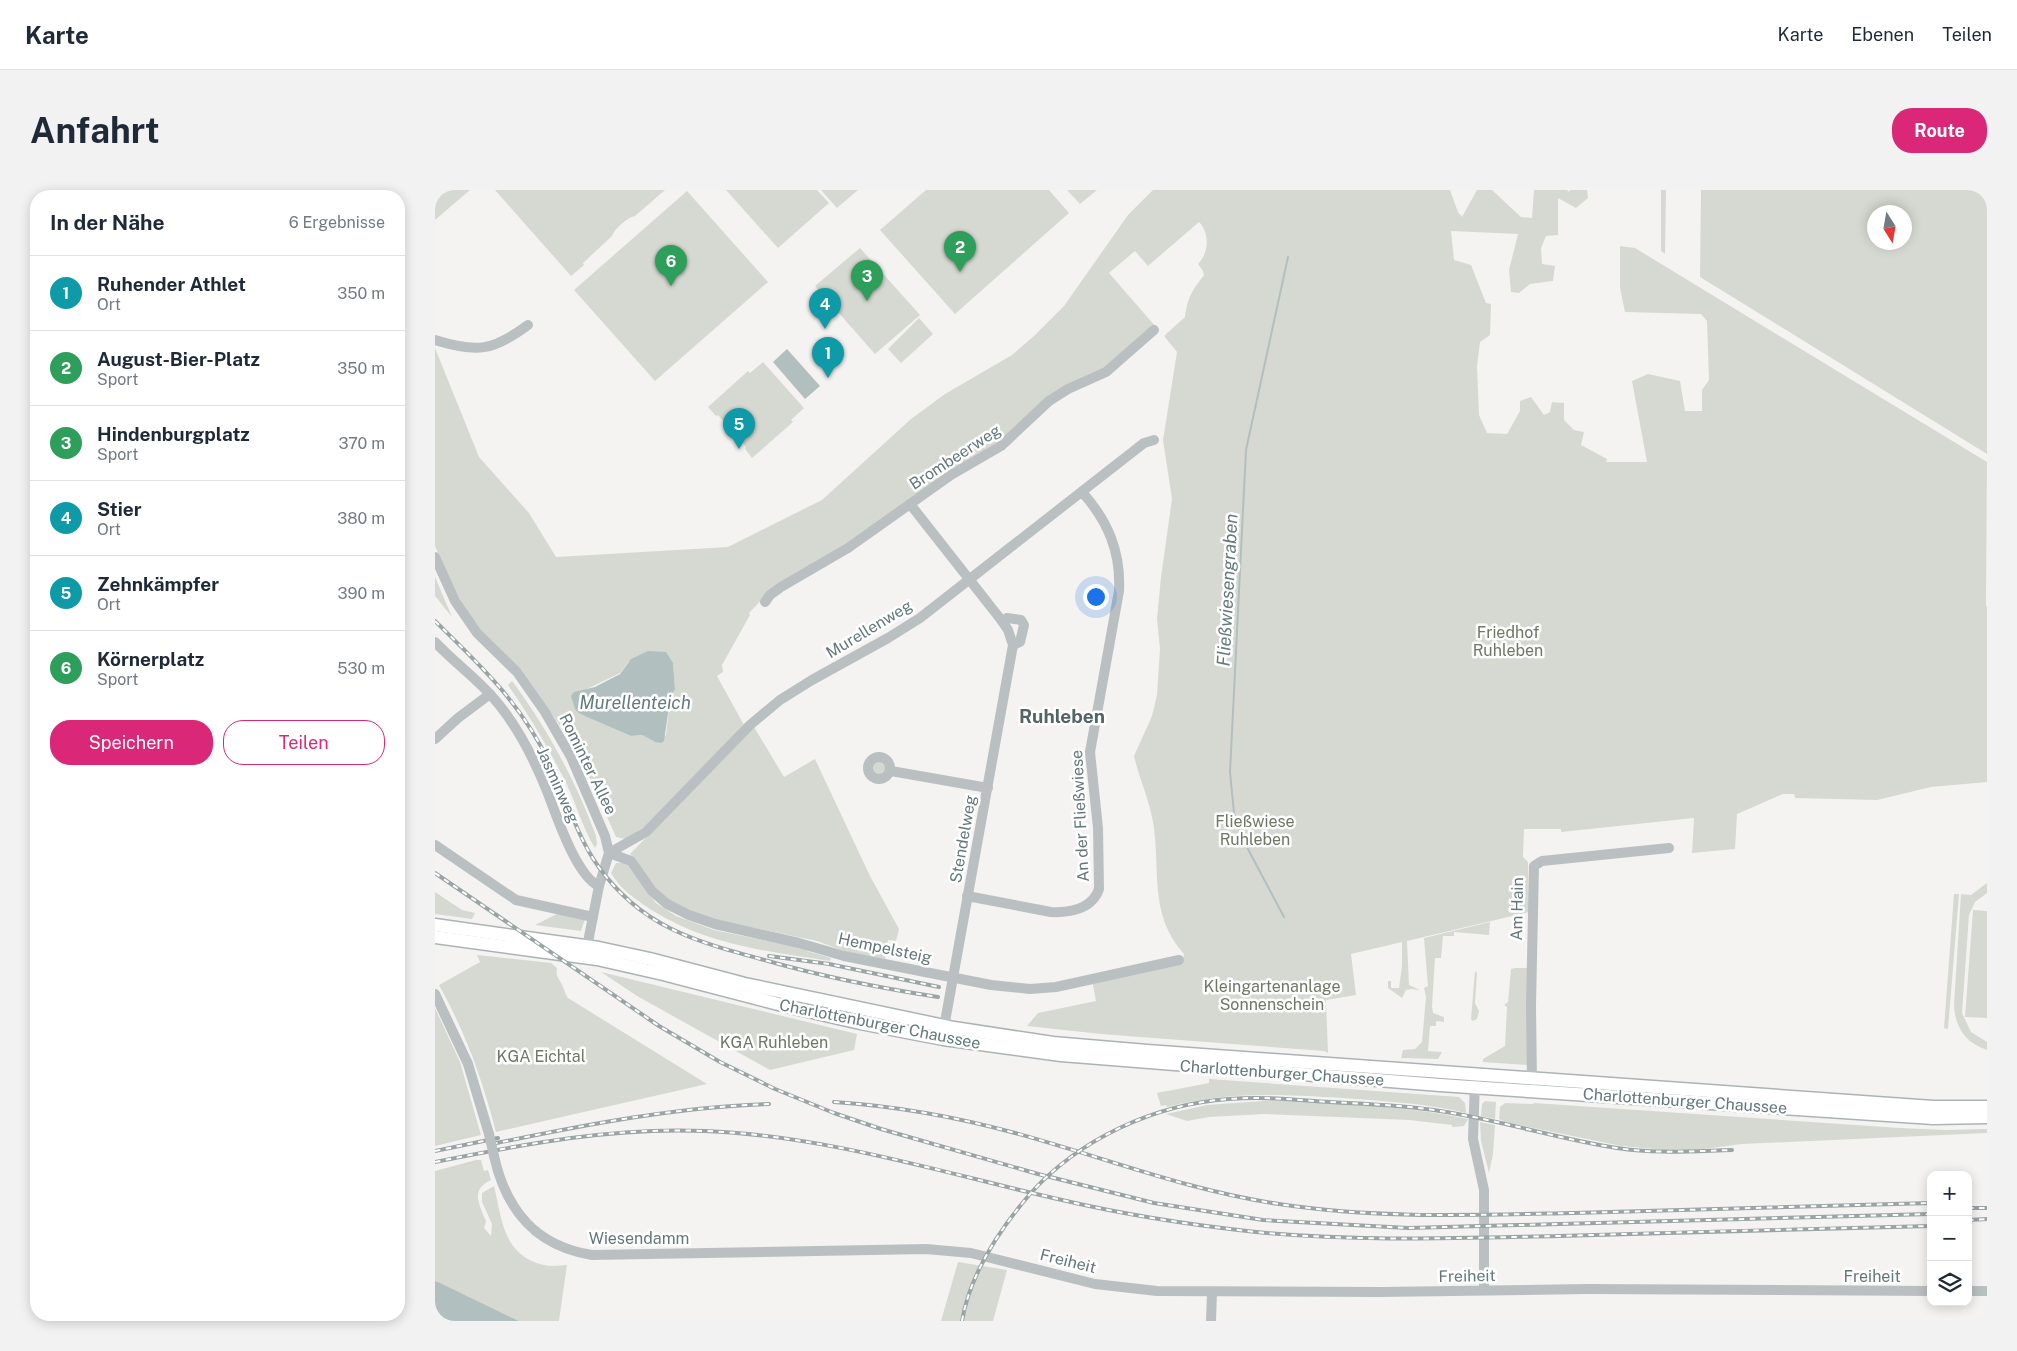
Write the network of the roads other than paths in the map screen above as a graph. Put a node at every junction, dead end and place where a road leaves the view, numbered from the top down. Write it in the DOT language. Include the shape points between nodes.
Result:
graph roads {
  1 [pos="528,325"];
  2 [pos="1154,330"];
  3 [pos="435,340"];
  4 [pos="1154,440"];
  5 [pos="1082,492"];
  6 [pos="910,504"];
  7 [pos="435,557"];
  8 [pos="968,580"];
  9 [pos="765,602"];
  10 [pos="1002,621"];
  11 [pos="435,642"];
  12 [pos="1013,645"];
  13 [pos="490,694"];
  14 [pos="435,739"];
  15 [pos="891,771"];
  16 [pos="987,788"];
  17 [pos="435,845"];
  18 [pos="1669,848"];
  19 [pos="609,853"];
  20 [pos="599,886"];
  21 [pos="967,896"];
  22 [pos="593,917"];
  23 [pos="435,925"];
  24 [pos="435,938"];
  25 [pos="586,952"];
  26 [pos="1179,960"];
  27 [pos="952,977"];
  28 [pos="435,994"];
  29 [pos="943,1032"];
  30 [pos="1475,1081"];
  31 [pos="1532,1085"];
  32 [pos="1987,1107"];
  33 [pos="1987,1117"];
  34 [pos="1007,1261"];
  35 [pos="1483,1290"];
  36 [pos="1927,1290"];
  37 [pos="1972,1291"];
  38 [pos="1987,1291"];
  39 [pos="1212,1292"];
  40 [pos="1211,1321"];
  1 -- 3 [label="street" via="503,342 487,347 469,348"];
  2 -- 6 [label="street, Brombeerweg" via="1106,372 1058,394 1001,446 951,474"];
  4 -- 5 [label="street, Murellenweg" via="1144,444"];
  5 -- 8 [label="street, Murellenweg"];
  5 -- 21 [label="street, An der Fließwiese" via="1109,530 1120,578 1090,752 1098,828 1099,889 1085,906 1065,912"];
  6 -- 8 [label="street"];
  6 -- 9 [label="street, Brombeerweg" via="842,552 781,587"];
  7 -- 19 [label="street, Rominter Allee" via="467,619 517,672 545,712 571,757 605,836"];
  8 -- 10 [label="street"];
  8 -- 19 [label="street, Murellenweg" via="906,627 780,700 750,725 646,832"];
  10 -- 12 [label="street"];
  10 -- 12 [label="street, Stendelweg" via="1007,618 1021,620 1024,625 1020,642"];
  11 -- 13 [label="street, Jasminweg"];
  12 -- 16 [label="street, Stendelweg"];
  13 -- 14 [label="street"];
  13 -- 20 [label="street, Jasminweg" via="531,758 572,852 591,883"];
  15 -- 16 [label="street"];
  16 -- 21 [label="street, Stendelweg"];
  17 -- 22 [label="street" via="516,900"];
  18 -- 31 [label="street, Am Hain" via="1543,862 1534,866"];
  19 -- 20 [label="street"];
  19 -- 27 [label="street, Hempelsteig" via="631,862 652,891 689,916 844,956"];
  20 -- 22 [label="street"];
  21 -- 27 [label="street, Stendelweg"];
  22 -- 25 [label="street"];
  23 -- 25 [label="main road"];
  24 -- 25 [label="main road"];
  25 -- 29 [label="main road, Charlottenburger Chaussee" via="823,1015"];
  26 -- 27 [label="street, Hempelsteig" via="1047,988 1013,988"];
  27 -- 29 [label="street, Stendelweg"];
  28 -- 34 [label="street, Wiesendamm, bridge" via="468,1064 504,1190 519,1216 556,1245 579,1253 605,1256 926,1249 971,1253"];
  29 -- 30 [label="main road, Charlottenburger Chaussee" via="1082,1058"];
  30 -- 31 [label="main road, Charlottenburger Chaussee"];
  30 -- 35 [label="street" via="1473,1139 1484,1190"];
  31 -- 32 [label="main road, Charlottenburger Chaussee" via="1933,1107"];
  31 -- 33 [label="main road, Charlottenburger Chaussee" via="1933,1118"];
  34 -- 39 [label="street, Freiheit" via="1117,1288"];
  35 -- 36 [label="street, Freiheit"];
  35 -- 39 [label="street, Freiheit"];
  37 -- 38 [label="street"];
  39 -- 40 [label="street"];
}
